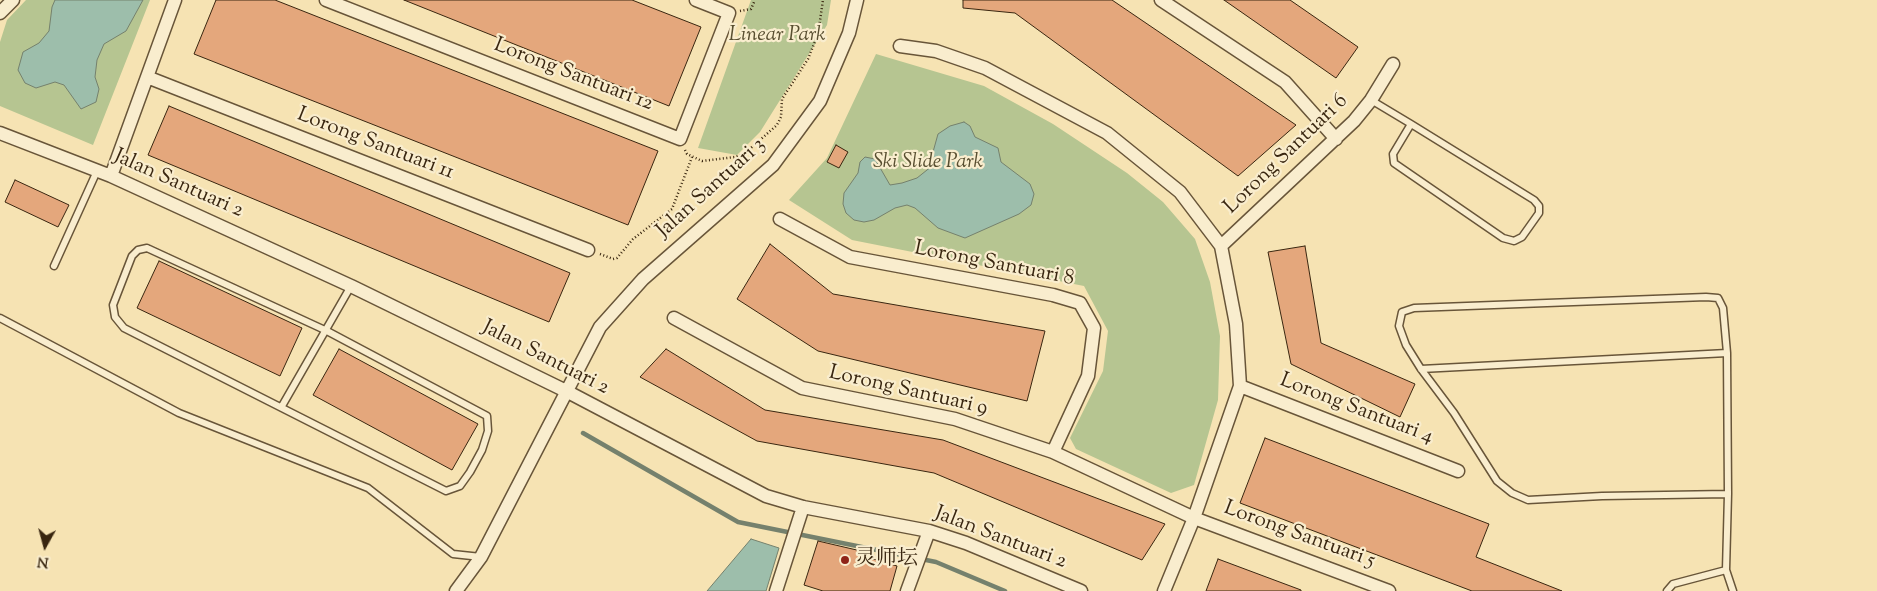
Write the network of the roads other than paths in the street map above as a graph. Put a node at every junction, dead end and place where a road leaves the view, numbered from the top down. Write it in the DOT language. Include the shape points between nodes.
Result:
graph roads {
  1 [pos="13,0"];
  2 [pos="175,0"];
  3 [pos="326,0"];
  4 [pos="696,0"];
  5 [pos="857,0"];
  6 [pos="1161,0"];
  7 [pos="0,13"];
  8 [pos="900,46"];
  9 [pos="1393,64"];
  10 [pos="147,76"];
  11 [pos="1371,100"];
  12 [pos="1411,124"];
  13 [pos="0,133"];
  14 [pos="1336,138"];
  15 [pos="97,171"];
  16 [pos="111,176"];
  17 [pos="780,219"];
  18 [pos="1221,246"];
  19 [pos="588,250"];
  20 [pos="54,266"];
  21 [pos="351,286"];
  22 [pos="0,318"];
  23 [pos="674,318"];
  24 [pos="327,331"];
  25 [pos="1727,353"];
  26 [pos="1421,369"];
  27 [pos="1240,386"];
  28 [pos="568,392"];
  29 [pos="282,406"];
  30 [pos="1053,452"];
  31 [pos="1458,471"];
  32 [pos="1728,494"];
  33 [pos="801,513"];
  34 [pos="1194,518"];
  35 [pos="927,537"];
  36 [pos="481,558"];
  37 [pos="1726,570"];
  38 [pos="456,591"];
  39 [pos="776,591"];
  40 [pos="907,591"];
  41 [pos="1081,591"];
  42 [pos="1164,591"];
  43 [pos="1389,591"];
  44 [pos="1668,591"];
  45 [pos="1733,591"];
  1 -- 7 [label="street"];
  2 -- 10 [label="street"];
  3 -- 4 [label="street, Lorong Santuari 12" via="680,139 729,13"];
  5 -- 28 [label="street, Jalan Santuari 3" via="849,33 820,101 773,165 643,279 600,327"];
  6 -- 14 [label="street" via="1285,82"];
  8 -- 18 [label="street" via="936,51 985,68 1107,133 1180,192"];
  9 -- 11 [label="street, Lorong Santuari 6"];
  10 -- 16 [label="street"];
  10 -- 19 [label="street, Lorong Santuari 11"];
  11 -- 12 [label="lane"];
  11 -- 14 [label="street, Lorong Santuari 6"];
  12 -- 12 [label="lane" via="1534,200 1539,206 1539,213 1522,237 1514,241 1503,238 1394,163 1393,154"];
  13 -- 15 [label="street, Jalan Santuari 2"];
  14 -- 18 [label="street, Lorong Santuari 6"];
  15 -- 16 [label="street, Jalan Santuari 2"];
  15 -- 20 [label="lane"];
  16 -- 21 [label="street, Jalan Santuari 2"];
  17 -- 30 [label="street, Lorong Santuari 8" via="850,257 1080,302 1094,328 1088,376"];
  18 -- 27 [label="street" via="1236,324"];
  21 -- 24 [label="lane"];
  21 -- 28 [label="street, Jalan Santuari 2"];
  22 -- 36 [label="lane" via="179,412 368,488 453,554"];
  23 -- 30 [label="street, Lorong Santuari 9" via="802,388 955,419"];
  24 -- 29 [label="lane"];
  24 -- 29 [label="lane" via="487,416 488,431 470,472 460,486 446,490"];
  24 -- 29 [label="lane" via="147,248 132,256 113,304 114,317 124,328"];
  25 -- 26 [label="lane"];
  25 -- 26 [label="lane" via="1723,308 1718,298 1414,308 1402,312 1398,326"];
  25 -- 32 [label="lane"];
  26 -- 32 [label="lane" via="1454,413 1497,481 1528,500"];
  27 -- 31 [label="street, Lorong Santuari 4"];
  27 -- 34 [label="street"];
  28 -- 33 [label="street, Jalan Santuari 2"];
  28 -- 36 [label="street, Jalan Santuari 3"];
  30 -- 34 [label="street, Lorong Santuari 9"];
  32 -- 37 [label="lane"];
  33 -- 35 [label="street, Jalan Santuari 2"];
  33 -- 39 [label="street"];
  34 -- 42 [label="street"];
  34 -- 43 [label="street, Lorong Santuari 5"];
  35 -- 40 [label="street"];
  35 -- 41 [label="street, Jalan Santuari 2" via="991,553"];
  36 -- 38 [label="street, Jalan Santuari 3"];
  37 -- 44 [label="lane" via="1673,584"];
  37 -- 45 [label="lane"];
}
